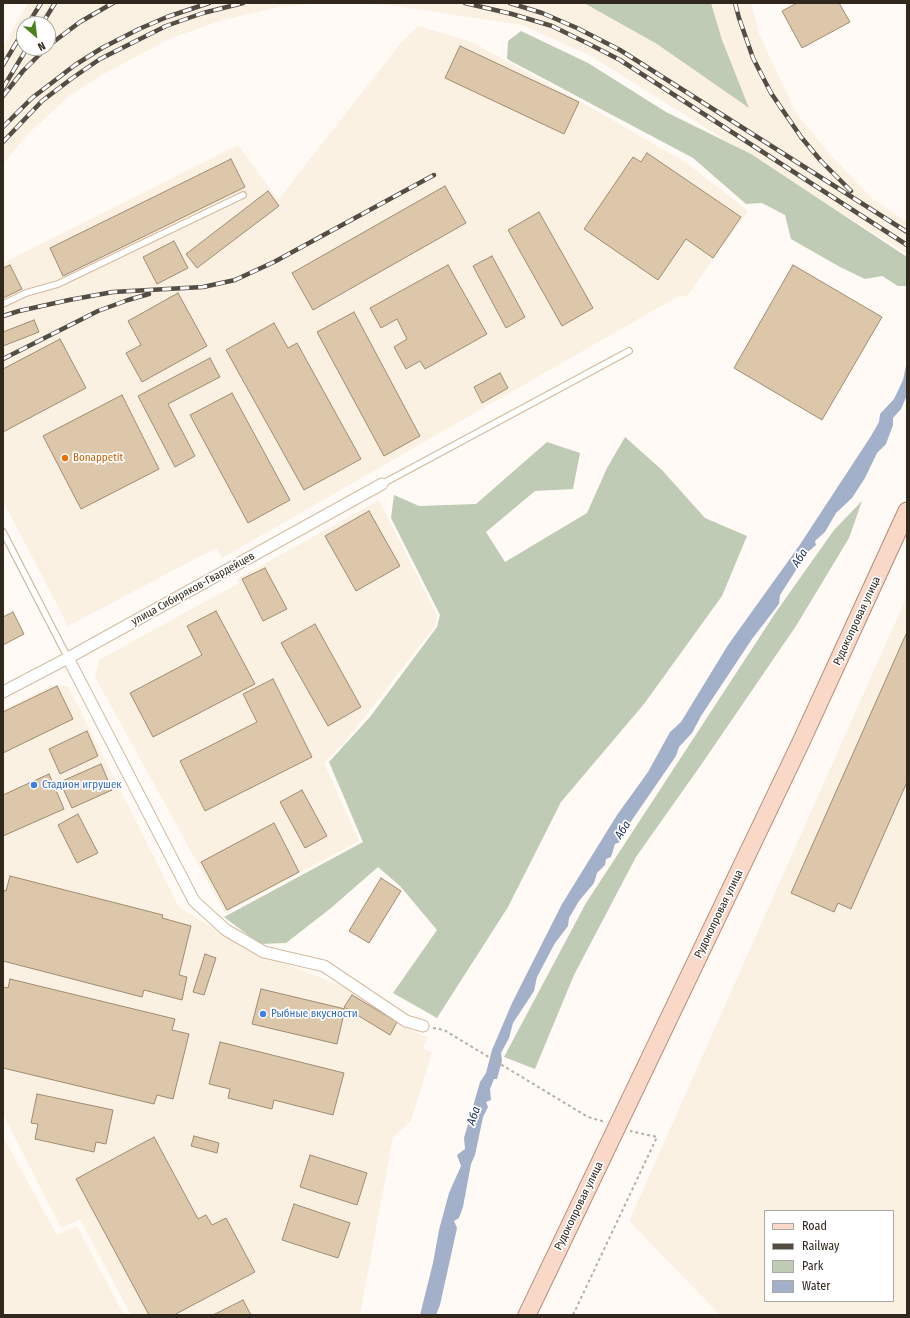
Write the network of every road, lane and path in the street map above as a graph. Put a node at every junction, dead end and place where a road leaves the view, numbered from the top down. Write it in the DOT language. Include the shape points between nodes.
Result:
graph roads {
  1 [pos="243,195"];
  2 [pos="3,304"];
  3 [pos="628,351"];
  4 [pos="382,484"];
  5 [pos="905,520"];
  6 [pos="3,532"];
  7 [pos="68,658"];
  8 [pos="3,692"];
  9 [pos="423,1026"];
  10 [pos="618,1126"];
  11 [pos="527,1315"];
  12 [pos="573,1315"];
  1 -- 2 [label="lane" via="58,284 26,293"];
  3 -- 4 [label="lane"];
  4 -- 7 [label="street, улица Сибиряков-Гвардейцев"];
  5 -- 10 [label="main road, Рудокопровая улица"];
  6 -- 7 [label="lane"];
  7 -- 8 [label="street, улица Сибиряков-Гвардейцев"];
  7 -- 9 [label="street" via="194,901 226,930 264,952 324,966 406,1021"];
  9 -- 10 [label="path" via="444,1030 588,1117"];
  10 -- 11 [label="main road, Рудокопровая улица"];
  10 -- 12 [label="path" via="657,1137"];
}
